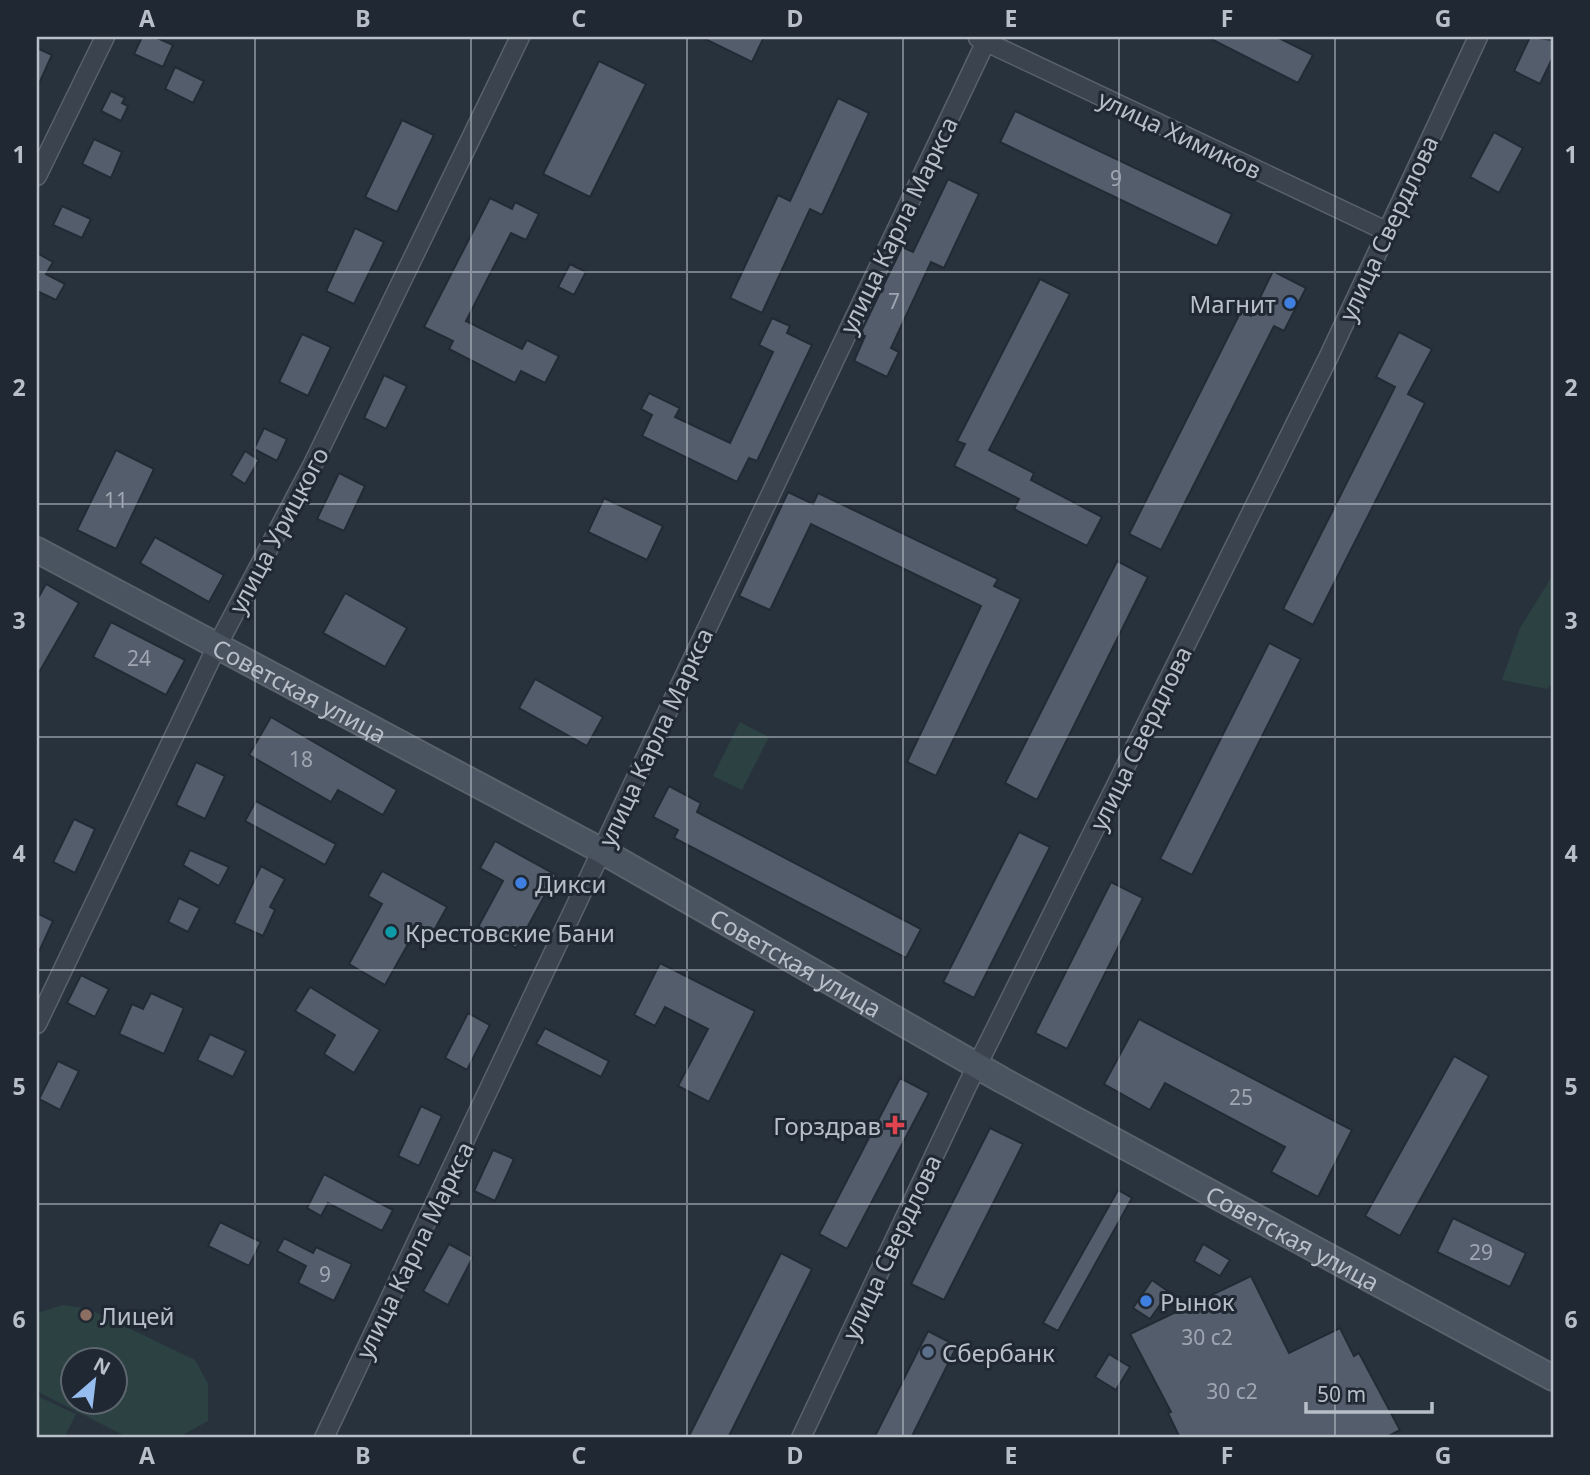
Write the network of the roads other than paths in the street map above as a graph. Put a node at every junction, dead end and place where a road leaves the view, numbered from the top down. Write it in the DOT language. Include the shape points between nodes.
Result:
graph roads {
  1 [pos="104,37"];
  2 [pos="520,37"];
  3 [pos="1478,37"];
  4 [pos="983,38"];
  5 [pos="37,176"];
  6 [pos="1386,231"];
  7 [pos="37,550"];
  8 [pos="216,648"];
  9 [pos="602,851"];
  10 [pos="37,1024"];
  11 [pos="977,1066"];
  12 [pos="1553,1378"];
  13 [pos="324,1438"];
  14 [pos="801,1438"];
  1 -- 5 [label="street"];
  2 -- 8 [label="street, улица Урицкого" via="312,466"];
  3 -- 6 [label="street, улица Свердлова"];
  4 -- 6 [label="street, улица Химиков"];
  4 -- 9 [label="street, улица Карла Маркса"];
  6 -- 11 [label="street, улица Свердлова"];
  7 -- 8 [label="street, Советская улица"];
  8 -- 9 [label="street, Советская улица"];
  8 -- 10 [label="street, улица Урицкого"];
  9 -- 11 [label="street, Советская улица"];
  9 -- 13 [label="street, улица Карла Маркса"];
  11 -- 12 [label="street, Советская улица"];
  11 -- 14 [label="street, улица Свердлова"];
}
